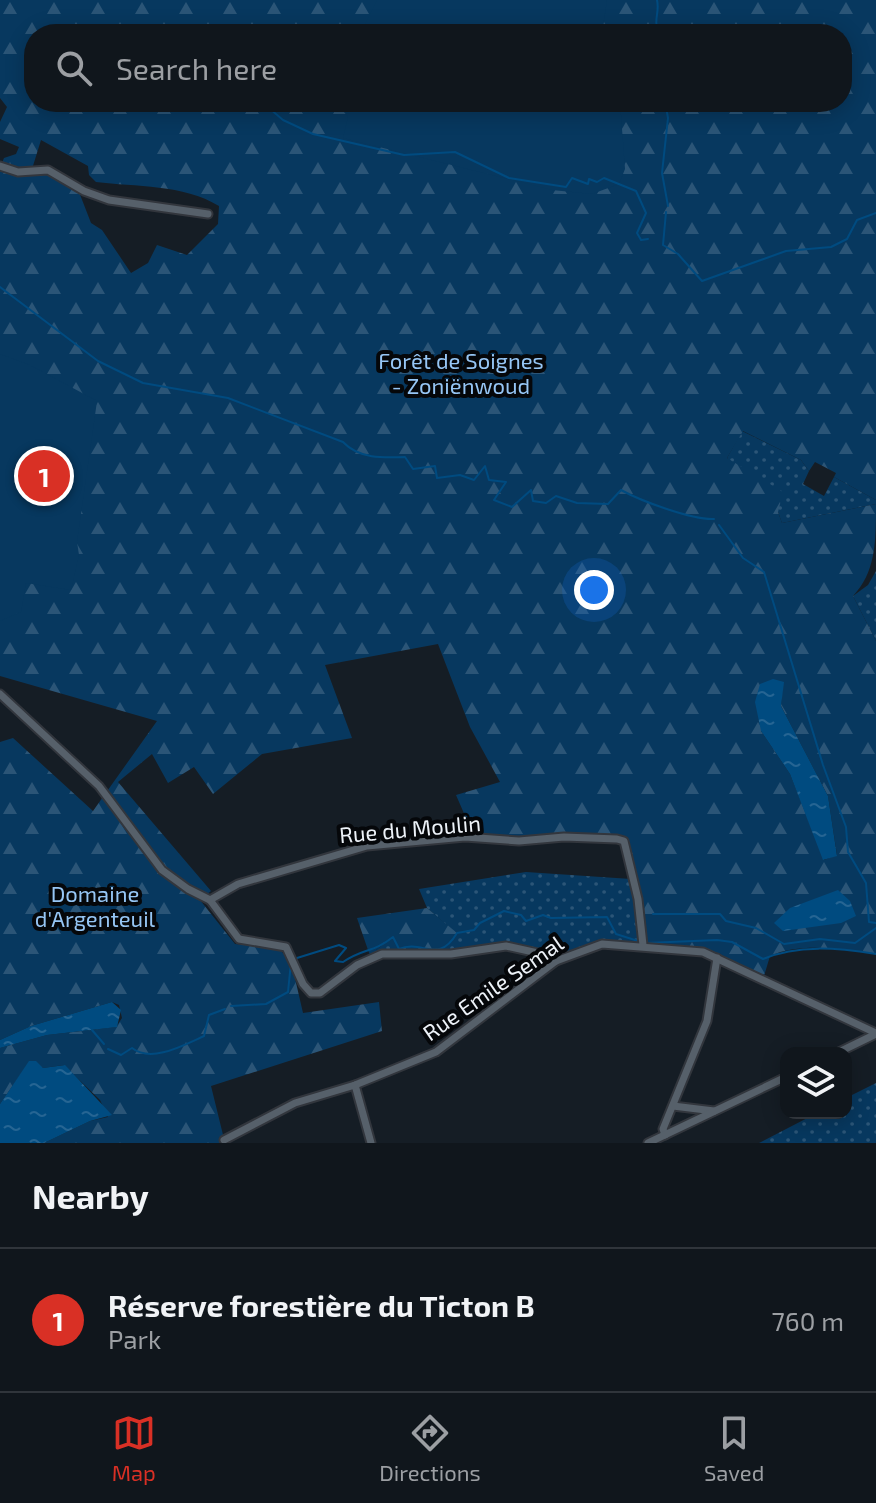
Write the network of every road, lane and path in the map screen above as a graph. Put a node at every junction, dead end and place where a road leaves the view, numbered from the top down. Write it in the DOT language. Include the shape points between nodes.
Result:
graph roads {
  1 [pos="0,166"];
  2 [pos="208,214"];
  3 [pos="0,694"];
  4 [pos="210,900"];
  5 [pos="643,945"];
  6 [pos="717,958"];
  7 [pos="556,961"];
  8 [pos="876,1034"];
  9 [pos="849,1047"];
  10 [pos="780,1080"];
  11 [pos="355,1085"];
  12 [pos="673,1106"];
  13 [pos="714,1111"];
  14 [pos="665,1135"];
  15 [pos="224,1140"];
  16 [pos="371,1143"];
  17 [pos="648,1143"];
  1 -- 2 [label="street" via="18,172 48,170 109,200"];
  3 -- 4 [label="street" via="99,786 162,870"];
  4 -- 5 [label="street, Rue du Moulin" via="238,884 367,846 465,837 622,839 636,887"];
  4 -- 7 [label="street" via="239,939 286,947 311,993 320,993 357,965 382,954 451,954 506,946"];
  5 -- 6 [label="street, Rue Emile Semal"];
  5 -- 7 [label="street, Rue Emile Semal" via="602,944"];
  6 -- 8 [label="street, Rue Emile Semal"];
  6 -- 12 [label="street" via="707,1021"];
  7 -- 11 [label="street, Rue Emile Semal" via="436,1052"];
  8 -- 9 [label="street"];
  10 -- 13 [label="street"];
  11 -- 15 [label="street, Rue Emile Semal" via="295,1103"];
  11 -- 16 [label="street"];
  12 -- 13 [label="street"];
  12 -- 14 [label="street"];
  13 -- 14 [label="street"];
  14 -- 17 [label="street"];
}
